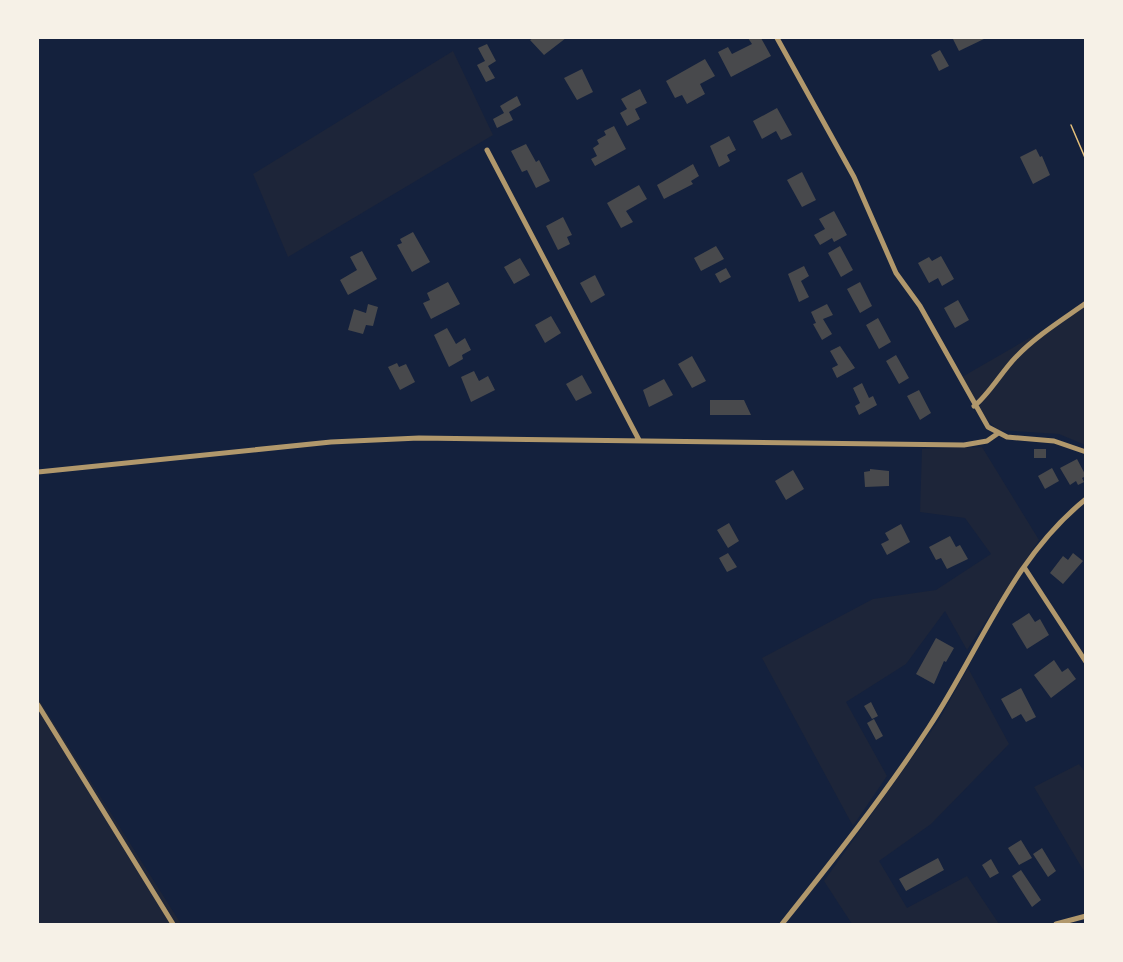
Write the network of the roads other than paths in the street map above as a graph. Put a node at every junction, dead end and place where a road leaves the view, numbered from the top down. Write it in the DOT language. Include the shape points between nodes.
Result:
graph roads {
  1 [pos="777,38"];
  2 [pos="487,150"];
  3 [pos="1086,303"];
  4 [pos="974,406"];
  5 [pos="998,434"];
  6 [pos="639,440"];
  7 [pos="1086,452"];
  8 [pos="38,472"];
  9 [pos="1086,499"];
  10 [pos="1024,567"];
  11 [pos="1086,662"];
  12 [pos="38,705"];
  13 [pos="1086,916"];
  14 [pos="173,924"];
  15 [pos="782,924"];
  16 [pos="1056,924"];
  1 -- 4 [label="street" via="854,177 896,273 920,306"];
  2 -- 6 [label="street"];
  3 -- 4 [label="street" via="1017,356"];
  4 -- 5 [label="street" via="988,428"];
  5 -- 6 [label="street" via="987,441 964,445"];
  5 -- 7 [label="street" via="1054,441"];
  6 -- 8 [label="street" via="419,438"];
  9 -- 10 [label="street" via="1059,524"];
  10 -- 11 [label="street"];
  10 -- 15 [label="street" via="929,727 848,842"];
  12 -- 14 [label="street"];
  13 -- 16 [label="street"];
}
